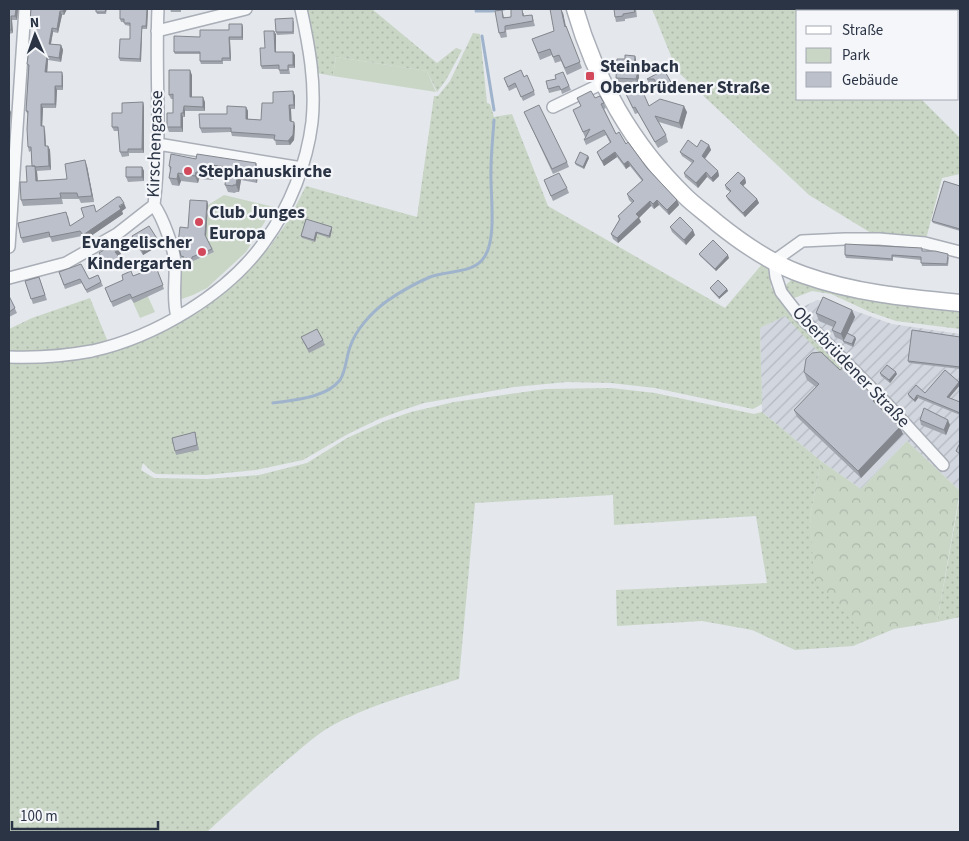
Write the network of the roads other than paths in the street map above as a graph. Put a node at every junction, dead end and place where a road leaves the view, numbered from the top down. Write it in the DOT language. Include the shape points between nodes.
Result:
graph roads {
  1 [pos="25,9"];
  2 [pos="158,9"];
  3 [pos="246,9"];
  4 [pos="301,9"];
  5 [pos="575,9"];
  6 [pos="157,30"];
  7 [pos="603,83"];
  8 [pos="553,107"];
  9 [pos="158,144"];
  10 [pos="302,168"];
  11 [pos="154,205"];
  12 [pos="10,217"];
  13 [pos="9,247"];
  14 [pos="960,252"];
  15 [pos="774,261"];
  16 [pos="9,278"];
  17 [pos="960,303"];
  18 [pos="177,317"];
  19 [pos="9,357"];
  20 [pos="943,465"];
  1 -- 12 [label="street"];
  2 -- 6 [label="street, Kirschengasse"];
  3 -- 6 [label="street"];
  4 -- 10 [label="street" via="311,61 313,98 312,122"];
  5 -- 7 [label="street"];
  6 -- 9 [label="street, Kirschengasse"];
  7 -- 8 [label="street"];
  7 -- 15 [label="street" via="642,148 685,196 743,244"];
  9 -- 10 [label="street"];
  9 -- 11 [label="street, Kirschengasse"];
  10 -- 18 [label="street" via="286,207 260,248 224,284"];
  11 -- 16 [label="street, Kirschengasse" via="117,234 66,263"];
  11 -- 18 [label="street" via="173,250"];
  12 -- 13 [label="street"];
  14 -- 15 [label="street" via="879,239 802,241"];
  15 -- 17 [label="street" via="804,266 860,290"];
  15 -- 20 [label="street, Oberbrüdener Straße" via="781,292 798,314"];
  18 -- 19 [label="street" via="145,333 91,351 60,356"];
}
